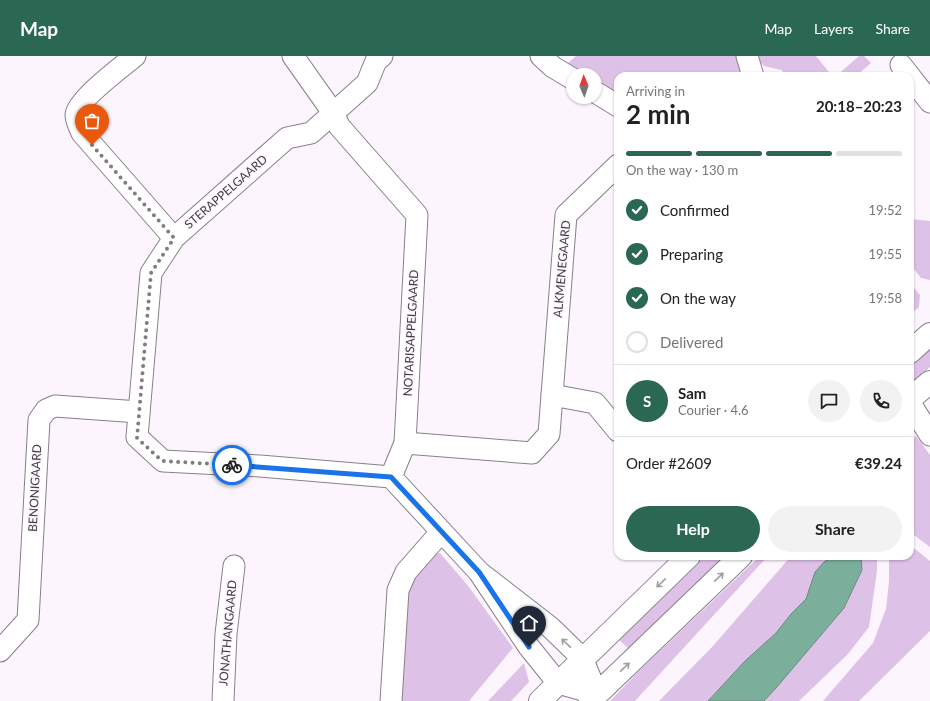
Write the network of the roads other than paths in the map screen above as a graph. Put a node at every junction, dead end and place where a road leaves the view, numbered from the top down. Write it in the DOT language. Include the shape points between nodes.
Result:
graph roads {
  1 [pos="135,56"];
  2 [pos="293,56"];
  3 [pos="382,56"];
  4 [pos="747,56"];
  5 [pos="902,59"];
  6 [pos="547,61"];
  7 [pos="752,72"];
  8 [pos="910,72"];
  9 [pos="566,74"];
  10 [pos="914,77"];
  11 [pos="602,96"];
  12 [pos="930,102"];
  13 [pos="614,104"];
  14 [pos="334,114"];
  15 [pos="614,169"];
  16 [pos="174,238"];
  17 [pos="930,334"];
  18 [pos="914,348"];
  19 [pos="930,382"];
  20 [pos="552,395"];
  21 [pos="914,396"];
  22 [pos="914,409"];
  23 [pos="139,412"];
  24 [pos="614,426"];
  25 [pos="930,435"];
  26 [pos="405,443"];
  27 [pos="391,477"];
  28 [pos="441,532"];
  29 [pos="686,560"];
  30 [pos="737,560"];
  31 [pos="234,566"];
  32 [pos="479,572"];
  33 [pos="0,651"];
  34 [pos="582,658"];
  35 [pos="558,683"];
  36 [pos="594,698"];
  37 [pos="223,701"];
  38 [pos="391,701"];
  39 [pos="540,701"];
  1 -- 16 [label="street" via="85,99 76,115 82,133"];
  2 -- 14 [label="street, NOTARISAPPELGAARD"];
  3 -- 14 [label="street, STERAPPELGAARD" via="376,61 367,83"];
  4 -- 7 [label="street"];
  5 -- 8 [label="street"];
  6 -- 9 [label="street"];
  10 -- 12 [label="street"];
  11 -- 13 [label="street"];
  14 -- 16 [label="street, STERAPPELGAARD" via="311,133 287,138"];
  14 -- 26 [label="street, NOTARISAPPELGAARD" via="339,126 417,215"];
  15 -- 20 [label="street, ALKMENEGAARD" via="566,214"];
  16 -- 23 [label="street, STERAPPELGAARD" via="151,273"];
  17 -- 18 [label="main road"];
  19 -- 21 [label="main road"];
  20 -- 24 [label="street" via="595,403"];
  20 -- 26 [label="street, ALKMENEGAARD" via="549,434 532,453"];
  22 -- 25 [label="street"];
  23 -- 27 [label="street, STERAPPELGAARD" via="137,438 162,461"];
  23 -- 33 [label="street, BENONIGAARD" via="55,406 46,410 39,420 28,620"];
  26 -- 27 [label="street, NOTARISAPPELGAARD"];
  27 -- 28 [label="street"];
  28 -- 32 [label="street"];
  28 -- 38 [label="street" via="406,572 398,590"];
  29 -- 34 [label="main road, one-way"];
  36 -- 30 [label="main road, one-way"];
  31 -- 37 [label="street, JONATHANGAARD" via="226,634"];
  34 -- 32 [label="street, one-way" via="550,627"];
  32 -- 35 [label="street" via="529,647"];
  34 -- 35 [label="main road"];
  34 -- 36 [label="street"];
  35 -- 36 [label="street"];
  35 -- 39 [label="main road"];
}
